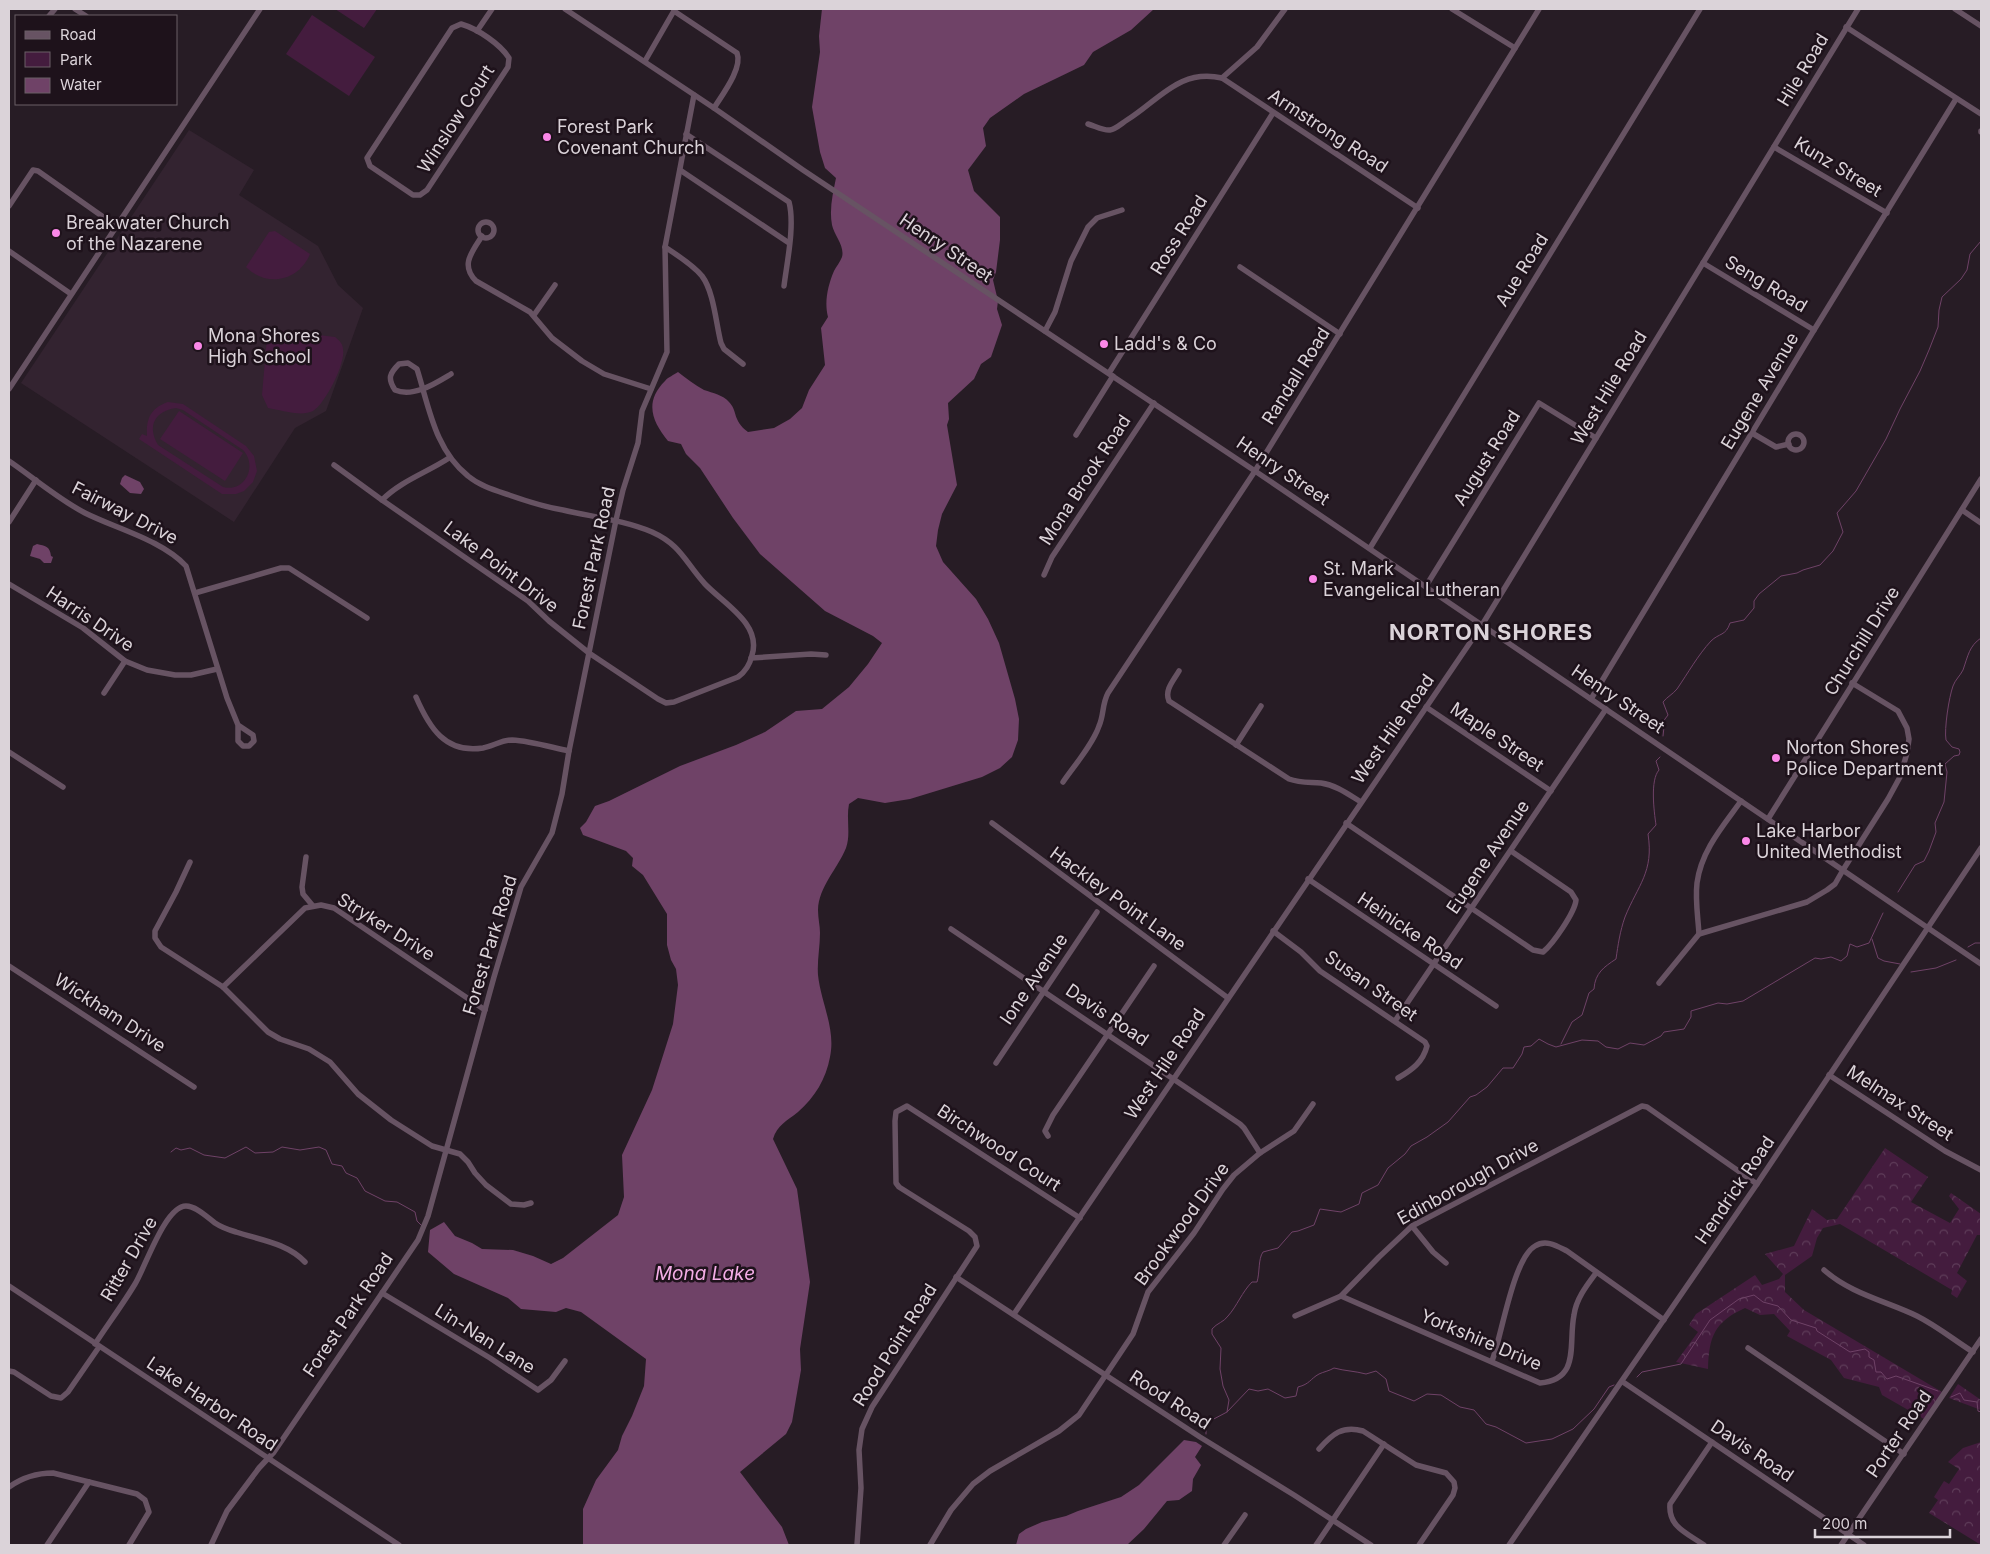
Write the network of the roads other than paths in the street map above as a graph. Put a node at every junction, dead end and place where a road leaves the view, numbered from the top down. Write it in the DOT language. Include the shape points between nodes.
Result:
graph roads {
  1 [pos="260,9"];
  2 [pos="492,9"];
  3 [pos="565,9"];
  4 [pos="1285,9"];
  5 [pos="1452,9"];
  6 [pos="1539,9"];
  7 [pos="1700,9"];
  8 [pos="1858,9"];
  9 [pos="1955,9"];
  10 [pos="675,10"];
  11 [pos="1981,26"];
  12 [pos="1846,27"];
  13 [pos="477,31"];
  14 [pos="1515,48"];
  15 [pos="645,61"];
  16 [pos="1222,78"];
  17 [pos="694,95"];
  18 [pos="1956,99"];
  19 [pos="714,108"];
  20 [pos="1273,113"];
  21 [pos="1981,114"];
  22 [pos="1088,124"];
  23 [pos="686,134"];
  24 [pos="1774,147"];
  25 [pos="680,170"];
  26 [pos="9,206"];
  27 [pos="1418,208"];
  28 [pos="1122,210"];
  29 [pos="1887,213"];
  30 [pos="116,226"];
  31 [pos="482,236"];
  32 [pos="789,243"];
  33 [pos="665,248"];
  34 [pos="9,251"];
  35 [pos="1703,263"];
  36 [pos="1240,267"];
  37 [pos="555,285"];
  38 [pos="784,286"];
  39 [pos="71,294"];
  40 [pos="534,315"];
  41 [pos="1814,330"];
  42 [pos="1045,331"];
  43 [pos="1340,334"];
  44 [pos="743,364"];
  45 [pos="451,374"];
  46 [pos="1111,375"];
  47 [pos="422,388"];
  48 [pos="9,389"];
  49 [pos="651,389"];
  50 [pos="1154,403"];
  51 [pos="1752,432"];
  52 [pos="1076,435"];
  53 [pos="1596,438"];
  54 [pos="1789,444"];
  55 [pos="449,458"];
  56 [pos="9,461"];
  57 [pos="334,465"];
  58 [pos="1255,471"];
  59 [pos="1981,479"];
  60 [pos="36,480"];
  61 [pos="382,500"];
  62 [pos="1962,510"];
  63 [pos="616,520"];
  64 [pos="9,522"];
  65 [pos="1981,522"];
  66 [pos="1370,548"];
  67 [pos="1044,575"];
  68 [pos="9,584"];
  69 [pos="1426,586"];
  70 [pos="195,593"];
  71 [pos="367,618"];
  72 [pos="1482,625"];
  73 [pos="589,654"];
  74 [pos="826,655"];
  75 [pos="751,658"];
  76 [pos="125,661"];
  77 [pos="217,669"];
  78 [pos="1179,671"];
  79 [pos="1852,683"];
  80 [pos="104,693"];
  81 [pos="416,697"];
  82 [pos="1591,699"];
  83 [pos="1261,706"];
  84 [pos="1426,707"];
  85 [pos="1606,709"];
  86 [pos="238,725"];
  87 [pos="1236,745"];
  88 [pos="569,751"];
  89 [pos="9,752"];
  90 [pos="1063,782"];
  91 [pos="63,787"];
  92 [pos="1550,791"];
  93 [pos="1741,801"];
  94 [pos="1361,802"];
  95 [pos="1768,819"];
  96 [pos="992,823"];
  97 [pos="1346,823"];
  98 [pos="1981,848"];
  99 [pos="1511,851"];
  100 [pos="306,857"];
  101 [pos="190,862"];
  102 [pos="1843,870"];
  103 [pos="1308,879"];
  104 [pos="313,906"];
  105 [pos="1472,908"];
  106 [pos="1097,912"];
  107 [pos="1928,928"];
  108 [pos="952,929"];
  109 [pos="1273,931"];
  110 [pos="1699,934"];
  111 [pos="1433,964"];
  112 [pos="1981,964"];
  113 [pos="9,966"];
  114 [pos="1154,966"];
  115 [pos="1659,983"];
  116 [pos="223,987"];
  117 [pos="1044,992"];
  118 [pos="1228,998"];
  119 [pos="1496,1006"];
  120 [pos="485,1010"];
  121 [pos="1395,1021"];
  122 [pos="1109,1035"];
  123 [pos="996,1063"];
  124 [pos="1829,1075"];
  125 [pos="1174,1078"];
  126 [pos="1398,1078"];
  127 [pos="194,1087"];
  128 [pos="1313,1104"];
  129 [pos="1048,1136"];
  130 [pos="446,1150"];
  131 [pos="1260,1153"];
  132 [pos="1981,1170"];
  133 [pos="1758,1184"];
  134 [pos="531,1203"];
  135 [pos="1080,1218"];
  136 [pos="1412,1226"];
  137 [pos="969,1231"];
  138 [pos="305,1262"];
  139 [pos="1446,1263"];
  140 [pos="1824,1270"];
  141 [pos="1596,1274"];
  142 [pos="956,1277"];
  143 [pos="9,1286"];
  144 [pos="382,1293"];
  145 [pos="1342,1296"];
  146 [pos="1014,1314"];
  147 [pos="1295,1316"];
  148 [pos="1664,1320"];
  149 [pos="1981,1339"];
  150 [pos="97,1345"];
  151 [pos="1748,1348"];
  152 [pos="1973,1352"];
  153 [pos="565,1360"];
  154 [pos="1492,1360"];
  155 [pos="9,1371"];
  156 [pos="1106,1376"];
  157 [pos="1623,1382"];
  158 [pos="1712,1442"];
  159 [pos="1384,1444"];
  160 [pos="1319,1449"];
  161 [pos="1904,1454"];
  162 [pos="268,1459"];
  163 [pos="89,1482"];
  164 [pos="9,1487"];
  165 [pos="1245,1515"];
  166 [pos="1333,1520"];
  167 [pos="1848,1534"];
  168 [pos="47,1545"];
  169 [pos="129,1545"];
  170 [pos="211,1545"];
  171 [pos="399,1545"];
  172 [pos="857,1545"];
  173 [pos="930,1545"];
  174 [pos="1224,1545"];
  175 [pos="1316,1545"];
  176 [pos="1371,1545"];
  177 [pos="1419,1545"];
  178 [pos="1509,1545"];
  179 [pos="1704,1545"];
  180 [pos="1841,1545"];
  181 [pos="1864,1545"];
  1 -- 30 [label="street"];
  2 -- 13 [label="street"];
  3 -- 15 [label="street, Henry Street"];
  4 -- 16 [label="street" via="1257,47"];
  5 -- 14 [label="street"];
  6 -- 14 [label="street, Randall Road"];
  7 -- 66 [label="street, Aue Road"];
  8 -- 12 [label="street, Hile Road"];
  9 -- 11 [label="street"];
  10 -- 15 [label="street"];
  10 -- 19 [label="street" via="739,56 736,71"];
  12 -- 18 [label="street"];
  12 -- 24 [label="street, Hile Road"];
  13 -- 13 [label="street, Winslow Court" via="461,24 452,28 367,158 370,166 413,195 427,190 508,68 509,58 504,50"];
  14 -- 27 [label="street, Randall Road"];
  15 -- 17 [label="street, Henry Street"];
  16 -- 20 [label="street, Armstrong Road"];
  16 -- 22 [label="street" via="1202,75 1180,81 1113,129"];
  17 -- 19 [label="street, Henry Street"];
  17 -- 23 [label="street, Forest Park Road"];
  18 -- 21 [label="street"];
  18 -- 29 [label="street, Eugene Avenue"];
  19 -- 42 [label="street, Henry Street"];
  20 -- 27 [label="street, Armstrong Road"];
  20 -- 46 [label="street, Ross Road"];
  23 -- 25 [label="street, Forest Park Road"];
  23 -- 32 [label="street" via="789,202"];
  24 -- 29 [label="street, Kunz Street"];
  24 -- 35 [label="street, West Hile Road"];
  25 -- 32 [label="street"];
  25 -- 33 [label="street, Forest Park Road"];
  26 -- 30 [label="street" via="33,170"];
  27 -- 43 [label="street, Randall Road"];
  28 -- 42 [label="street" via="1097,218 1088,227 1071,261 1055,312"];
  29 -- 41 [label="street, Eugene Avenue"];
  30 -- 39 [label="street"];
  31 -- 40 [label="street" via="469,258 469,274 483,286"];
  32 -- 38 [label="street"];
  33 -- 44 [label="street" via="687,262 702,277 711,295 721,343"];
  33 -- 49 [label="street, Forest Park Road" via="667,352"];
  34 -- 39 [label="street"];
  35 -- 41 [label="street, Seng Road"];
  35 -- 53 [label="street, West Hile Road"];
  36 -- 43 [label="street"];
  37 -- 40 [label="street"];
  39 -- 48 [label="street"];
  40 -- 49 [label="street" via="552,338 582,361 604,374"];
  41 -- 51 [label="street, Eugene Avenue"];
  42 -- 46 [label="street, Henry Street"];
  43 -- 58 [label="street, Randall Road"];
  45 -- 47 [label="street"];
  46 -- 50 [label="street, Henry Street"];
  46 -- 52 [label="street, Ross Road"];
  47 -- 47 [label="street" via="417,369 408,363 399,364 390,373 395,390 407,393"];
  47 -- 55 [label="street"];
  49 -- 63 [label="street, Forest Park Road" via="642,411 638,444"];
  50 -- 58 [label="street, Henry Street"];
  50 -- 67 [label="street, Mona Brook Road" via="1052,557"];
  51 -- 54 [label="street" via="1776,446"];
  51 -- 82 [label="street, Eugene Avenue"];
  53 -- 69 [label="street, August Road" via="1539,403"];
  53 -- 72 [label="street, West Hile Road"];
  55 -- 61 [label="street" via="399,485"];
  55 -- 63 [label="street" via="485,487 562,510"];
  56 -- 60 [label="street, Fairway Drive"];
  57 -- 61 [label="street, Lake Point Drive"];
  58 -- 66 [label="street, Henry Street"];
  58 -- 90 [label="street, Randall Road" via="1108,693 1098,730"];
  59 -- 62 [label="street, Churchill Drive"];
  60 -- 64 [label="street"];
  60 -- 70 [label="street, Fairway Drive" via="84,512 177,556 186,566"];
  61 -- 73 [label="street, Lake Point Drive" via="528,601"];
  62 -- 65 [label="street"];
  62 -- 79 [label="street, Churchill Drive"];
  63 -- 73 [label="street, Forest Park Road"];
  63 -- 75 [label="street" via="652,532 682,553 703,581 747,625 754,643"];
  66 -- 69 [label="street, Henry Street"];
  68 -- 76 [label="street, Harris Drive" via="83,628"];
  69 -- 72 [label="street, Henry Street"];
  70 -- 71 [label="street" via="289,568"];
  70 -- 77 [label="street, Fairway Drive"];
  72 -- 82 [label="street, Henry Street"];
  72 -- 84 [label="street, West Hile Road"];
  73 -- 75 [label="street, Lake Point Drive" via="666,703 738,678"];
  73 -- 88 [label="street, Forest Park Road"];
  74 -- 75 [label="street"];
  76 -- 77 [label="street, Harris Drive" via="147,670 175,675"];
  76 -- 80 [label="street"];
  77 -- 86 [label="street, Fairway Drive"];
  78 -- 87 [label="street" via="1166,695 1168,701"];
  79 -- 95 [label="street, Churchill Drive"];
  79 -- 102 [label="street" via="1898,711 1909,739 1900,777"];
  81 -- 88 [label="street" via="432,728 454,745 475,749 510,740"];
  82 -- 85 [label="street, Henry Street"];
  83 -- 87 [label="street"];
  84 -- 92 [label="street, Maple Street"];
  84 -- 94 [label="street, West Hile Road"];
  85 -- 92 [label="street, Eugene Avenue"];
  85 -- 93 [label="street, Henry Street"];
  87 -- 94 [label="street" via="1289,779 1334,786"];
  88 -- 120 [label="street, Forest Park Road" via="552,833 521,886"];
  89 -- 91 [label="street"];
  92 -- 99 [label="street, Eugene Avenue"];
  93 -- 95 [label="street, Henry Street"];
  93 -- 110 [label="street" via="1705,854 1699,871 1696,895"];
  94 -- 97 [label="street, West Hile Road"];
  95 -- 102 [label="street, Henry Street"];
  96 -- 118 [label="street, Hackley Point Lane"];
  97 -- 103 [label="street, West Hile Road"];
  97 -- 105 [label="street"];
  98 -- 107 [label="street, Hendrick Road"];
  99 -- 105 [label="street, Eugene Avenue"];
  99 -- 105 [label="street" via="1571,892 1576,900 1550,947 1542,952 1534,950"];
  100 -- 104 [label="street, Stryker Drive" via="303,894"];
  101 -- 116 [label="street" via="155,931 156,938 161,947"];
  102 -- 107 [label="street, Henry Street"];
  102 -- 110 [label="street" via="1828,890 1807,902"];
  103 -- 109 [label="street, West Hile Road"];
  103 -- 111 [label="street, Heinicke Road"];
  104 -- 116 [label="street" via="305,908"];
  104 -- 120 [label="street, Stryker Drive" via="334,908"];
  105 -- 111 [label="street, Eugene Avenue"];
  106 -- 117 [label="street, Ione Avenue"];
  107 -- 112 [label="street, Henry Street"];
  107 -- 124 [label="street, Hendrick Road"];
  108 -- 117 [label="street, Davis Road"];
  109 -- 118 [label="street, West Hile Road"];
  109 -- 121 [label="street, Susan Street" via="1320,971"];
  110 -- 115 [label="street"];
  111 -- 119 [label="street, Heinicke Road"];
  111 -- 121 [label="street, Eugene Avenue"];
  113 -- 127 [label="street, Wickham Drive"];
  114 -- 122 [label="street"];
  116 -- 130 [label="street" via="268,1032 309,1049 330,1062 358,1094 380,1112 432,1146"];
  117 -- 122 [label="street, Davis Road"];
  117 -- 123 [label="street, Ione Avenue"];
  118 -- 125 [label="street, West Hile Road"];
  120 -- 130 [label="street, Forest Park Road"];
  121 -- 126 [label="street, Susan Street" via="1427,1046 1421,1061"];
  122 -- 125 [label="street, Davis Road"];
  122 -- 129 [label="street" via="1053,1115 1045,1131"];
  124 -- 132 [label="street, Melmax Street" via="1945,1151"];
  124 -- 133 [label="street, Hendrick Road"];
  125 -- 131 [label="street, Davis Road" via="1244,1128"];
  125 -- 135 [label="street, West Hile Road"];
  128 -- 131 [label="street, Brookwood Drive" via="1294,1131"];
  130 -- 134 [label="street" via="460,1154 486,1185 511,1204"];
  130 -- 144 [label="street, Forest Park Road" via="420,1236"];
  131 -- 156 [label="street, Brookwood Drive" via="1234,1175 1194,1234 1148,1292 1133,1334"];
  133 -- 136 [label="street, Edinborough Drive" via="1642,1106"];
  133 -- 148 [label="street, Hendrick Road"];
  135 -- 137 [label="street, Birchwood Court" via="907,1106 902,1108 896,1112 895,1120 896,1183"];
  135 -- 146 [label="street, West Hile Road"];
  136 -- 139 [label="street"];
  136 -- 145 [label="street, Edinborough Drive"];
  137 -- 142 [label="street, Rood Point Road" via="977,1246"];
  138 -- 150 [label="street, Ritter Drive" via="288,1249 235,1232 191,1207 182,1207 169,1219 154,1242 135,1284"];
  140 -- 152 [label="street" via="1848,1288 1935,1326"];
  141 -- 148 [label="street"];
  141 -- 154 [label="street, Yorkshire Drive" via="1576,1308 1569,1362 1558,1379 1540,1383"];
  141 -- 154 [label="street" via="1555,1245 1534,1246 1518,1270"];
  142 -- 146 [label="street, Rood Road"];
  142 -- 172 [label="street, Rood Point Road" via="872,1407 862,1429"];
  143 -- 150 [label="street, Lake Harbor Road"];
  144 -- 153 [label="street, Lin-Nan Lane" via="538,1390 551,1380"];
  144 -- 162 [label="street, Forest Park Road"];
  145 -- 147 [label="street, Edinborough Drive"];
  145 -- 154 [label="street, Yorkshire Drive"];
  146 -- 156 [label="street, Rood Road"];
  148 -- 157 [label="street, Hendrick Road"];
  149 -- 152 [label="street, Porter Road"];
  150 -- 155 [label="street" via="68,1392 60,1398"];
  150 -- 162 [label="street, Lake Harbor Road"];
  151 -- 161 [label="street"];
  152 -- 161 [label="street, Porter Road"];
  156 -- 166 [label="street, Rood Road"];
  156 -- 173 [label="street, Brookwood Drive" via="1071,1423 973,1484 951,1510"];
  157 -- 158 [label="street, Davis Road"];
  157 -- 178 [label="street, Hendrick Road"];
  158 -- 167 [label="street, Davis Road"];
  158 -- 179 [label="street" via="1670,1504 1669,1515 1675,1525"];
  159 -- 160 [label="street" via="1354,1428 1330,1436"];
  159 -- 166 [label="street"];
  159 -- 177 [label="street" via="1416,1465 1446,1473 1454,1482 1453,1495"];
  161 -- 167 [label="street, Porter Road"];
  162 -- 170 [label="street, Forest Park Road" via="227,1511"];
  162 -- 171 [label="street, Lake Harbor Road"];
  163 -- 164 [label="street" via="41,1473"];
  163 -- 168 [label="street"];
  163 -- 169 [label="street" via="137,1494 145,1500 147,1516"];
  165 -- 174 [label="street"];
  166 -- 175 [label="street"];
  166 -- 176 [label="street, Rood Road"];
  167 -- 180 [label="street, Porter Road"];
  167 -- 181 [label="street, Davis Road"];
}
